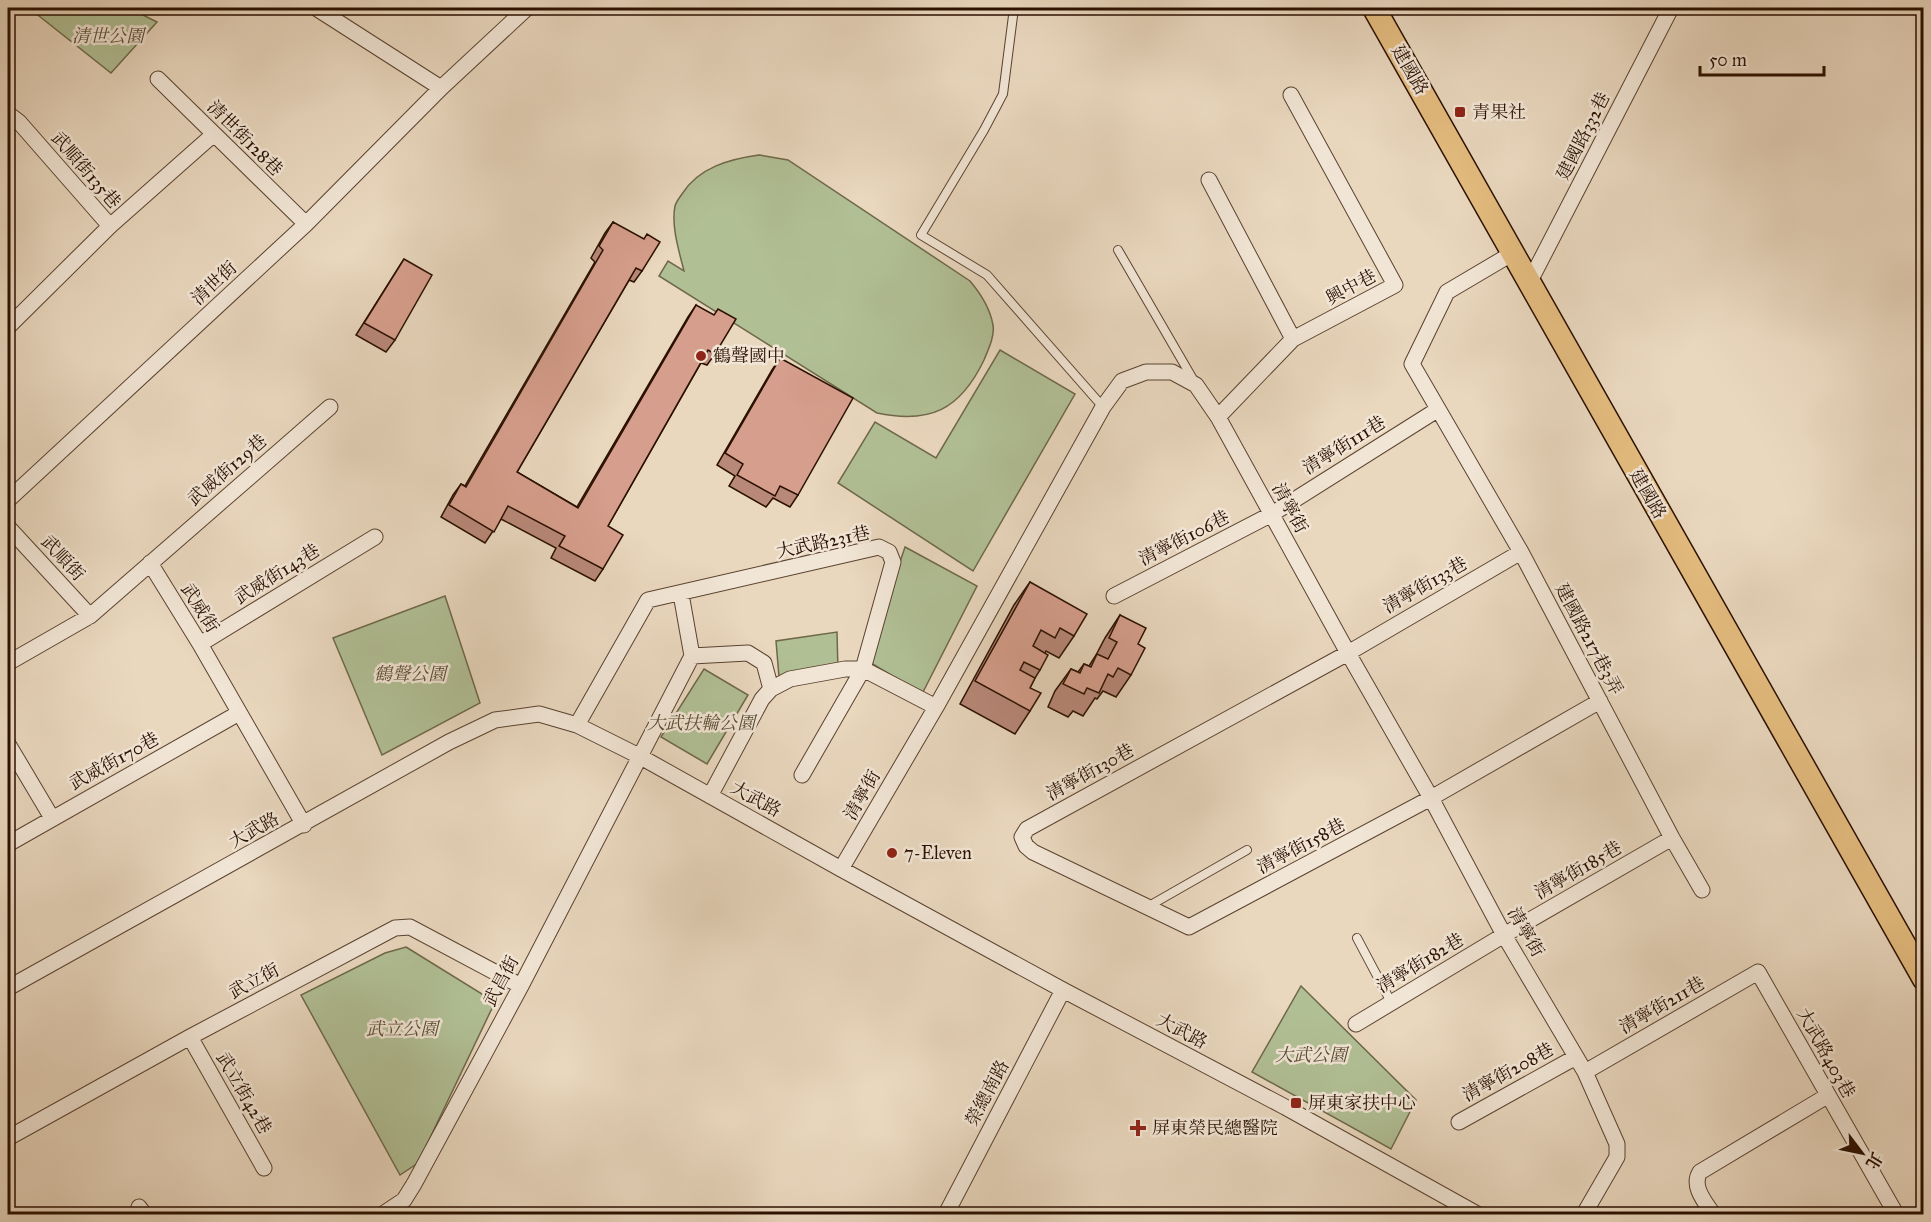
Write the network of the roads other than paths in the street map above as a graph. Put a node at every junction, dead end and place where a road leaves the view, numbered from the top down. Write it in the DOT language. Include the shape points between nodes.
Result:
graph roads {
  1 [pos="316,8"];
  2 [pos="527,8"];
  3 [pos="1014,8"];
  4 [pos="1374,8"];
  5 [pos="1671,8"];
  6 [pos="158,79"];
  7 [pos="441,88"];
  8 [pos="1291,95"];
  9 [pos="8,116"];
  10 [pos="214,134"];
  11 [pos="1209,180"];
  12 [pos="306,224"];
  13 [pos="110,226"];
  14 [pos="1118,250"];
  15 [pos="1513,253"];
  16 [pos="1529,283"];
  17 [pos="8,327"];
  18 [pos="1293,339"];
  19 [pos="1196,385"];
  20 [pos="330,407"];
  21 [pos="1103,407"];
  22 [pos="1437,410"];
  23 [pos="1218,417"];
  24 [pos="8,500"];
  25 [pos="1272,514"];
  26 [pos="8,527"];
  27 [pos="375,537"];
  28 [pos="1521,552"];
  29 [pos="150,563"];
  30 [pos="681,594"];
  31 [pos="1114,596"];
  32 [pos="90,616"];
  33 [pos="200,644"];
  34 [pos="1348,653"];
  35 [pos="692,656"];
  36 [pos="8,663"];
  37 [pos="863,669"];
  38 [pos="771,689"];
  39 [pos="1600,701"];
  40 [pos="936,707"];
  41 [pos="239,713"];
  42 [pos="577,725"];
  43 [pos="8,744"];
  44 [pos="639,756"];
  45 [pos="802,775"];
  46 [pos="710,796"];
  47 [pos="1431,798"];
  48 [pos="52,818"];
  49 [pos="303,825"];
  50 [pos="1672,838"];
  51 [pos="8,844"];
  52 [pos="1247,850"];
  53 [pos="841,869"];
  54 [pos="1702,890"];
  55 [pos="1147,907"];
  56 [pos="1189,927"];
  57 [pos="1504,935"];
  58 [pos="1357,938"];
  59 [pos="1758,972"];
  60 [pos="1923,979"];
  61 [pos="521,986"];
  62 [pos="8,988"];
  63 [pos="1063,990"];
  64 [pos="1391,1002"];
  65 [pos="1356,1023"];
  66 [pos="190,1037"];
  67 [pos="1576,1057"];
  68 [pos="1585,1072"];
  69 [pos="1827,1096"];
  70 [pos="1459,1122"];
  71 [pos="8,1138"];
  72 [pos="264,1168"];
  73 [pos="383,1215"];
  74 [pos="946,1215"];
  75 [pos="1476,1215"];
  76 [pos="1584,1215"];
  77 [pos="1713,1215"];
  78 [pos="1896,1215"];
  1 -- 7 [label="street"];
  2 -- 7 [label="street, 清世街"];
  3 -- 21 [label="lane" via="1003,94 921,235 987,274"];
  4 -- 15 [label="main road, 建國路"];
  5 -- 16 [label="street, 建國路332巷"];
  6 -- 10 [label="street, 清世街128巷"];
  7 -- 12 [label="street, 清世街"];
  8 -- 18 [label="street, 興中巷" via="1395,285"];
  9 -- 13 [label="street, 武順街135巷" via="20,122"];
  10 -- 12 [label="street, 清世街128巷"];
  10 -- 13 [label="street"];
  11 -- 18 [label="street"];
  12 -- 24 [label="street, 清世街"];
  13 -- 17 [label="street, 武順街135巷"];
  14 -- 19 [label="lane"];
  15 -- 16 [label="main road, 建國路"];
  15 -- 22 [label="street, 建國路217巷3弄" via="1447,292 1442,302 1412,364"];
  16 -- 60 [label="main road, 建國路"];
  18 -- 23 [label="street, 興中巷"];
  19 -- 21 [label="street, 清寧街" via="1172,372 1146,372 1122,381"];
  19 -- 23 [label="street, 清寧街"];
  20 -- 29 [label="street, 武威街129巷"];
  21 -- 40 [label="street, 清寧街"];
  22 -- 25 [label="street, 清寧街111巷"];
  22 -- 28 [label="street, 建國路217巷3弄"];
  23 -- 25 [label="street, 清寧街"];
  25 -- 31 [label="street, 清寧街106巷"];
  25 -- 34 [label="street, 清寧街"];
  26 -- 32 [label="street, 武順街"];
  27 -- 33 [label="street, 武威街143巷"];
  28 -- 34 [label="street, 清寧街133巷"];
  28 -- 39 [label="street, 建國路217巷3弄"];
  29 -- 32 [label="street"];
  29 -- 33 [label="street, 武威街"];
  30 -- 35 [label="street"];
  30 -- 37 [label="street, 大武路231巷" via="879,547 889,552 893,562"];
  30 -- 42 [label="street, 大武路231巷" via="648,600"];
  32 -- 36 [label="street"];
  33 -- 41 [label="street, 武威街"];
  34 -- 47 [label="street, 清寧街"];
  34 -- 55 [label="street, 清寧街130巷" via="1027,829 1022,837 1034,852"];
  35 -- 38 [label="street" via="748,653 764,663"];
  35 -- 44 [label="street"];
  37 -- 38 [label="street" via="790,679"];
  37 -- 40 [label="street"];
  37 -- 45 [label="street"];
  38 -- 46 [label="street"];
  39 -- 47 [label="street, 清寧街158巷"];
  39 -- 50 [label="street, 建國路217巷3弄"];
  40 -- 53 [label="street, 清寧街"];
  41 -- 48 [label="street, 武威街170巷"];
  41 -- 49 [label="street, 武威街"];
  42 -- 44 [label="street, 大武路"];
  42 -- 49 [label="street, 大武路" via="539,714 495,720"];
  43 -- 48 [label="street"];
  44 -- 46 [label="street, 大武路"];
  44 -- 61 [label="street, 武昌街"];
  46 -- 53 [label="street, 大武路"];
  47 -- 56 [label="street, 清寧街158巷"];
  47 -- 57 [label="street, 清寧街"];
  48 -- 51 [label="street, 武威街170巷"];
  49 -- 62 [label="street, 大武路"];
  50 -- 54 [label="street, 建國路217巷3弄"];
  50 -- 57 [label="street, 清寧街185巷"];
  52 -- 55 [label="lane"];
  53 -- 63 [label="street, 大武路"];
  55 -- 56 [label="street, 清寧街130巷"];
  57 -- 64 [label="street, 清寧街182巷"];
  57 -- 67 [label="street, 清寧街"];
  58 -- 64 [label="lane"];
  59 -- 68 [label="street, 清寧街211巷"];
  59 -- 69 [label="street, 大武路403巷"];
  61 -- 66 [label="street, 武立街" via="410,927 395,928"];
  61 -- 73 [label="street, 武昌街" via="414,1184 404,1200"];
  63 -- 74 [label="street, 榮總南路"];
  63 -- 75 [label="street, 大武路" via="1285,1107"];
  64 -- 65 [label="street, 清寧街182巷"];
  66 -- 71 [label="street, 武立街"];
  66 -- 72 [label="street, 武立街42巷"];
  67 -- 68 [label="street, 清寧街"];
  67 -- 70 [label="street, 清寧街208巷"];
  68 -- 76 [label="street, 清寧街" via="1617,1144 1617,1157"];
  69 -- 77 [label="street" via="1700,1172 1697,1186"];
  69 -- 78 [label="street, 大武路403巷"];
}
